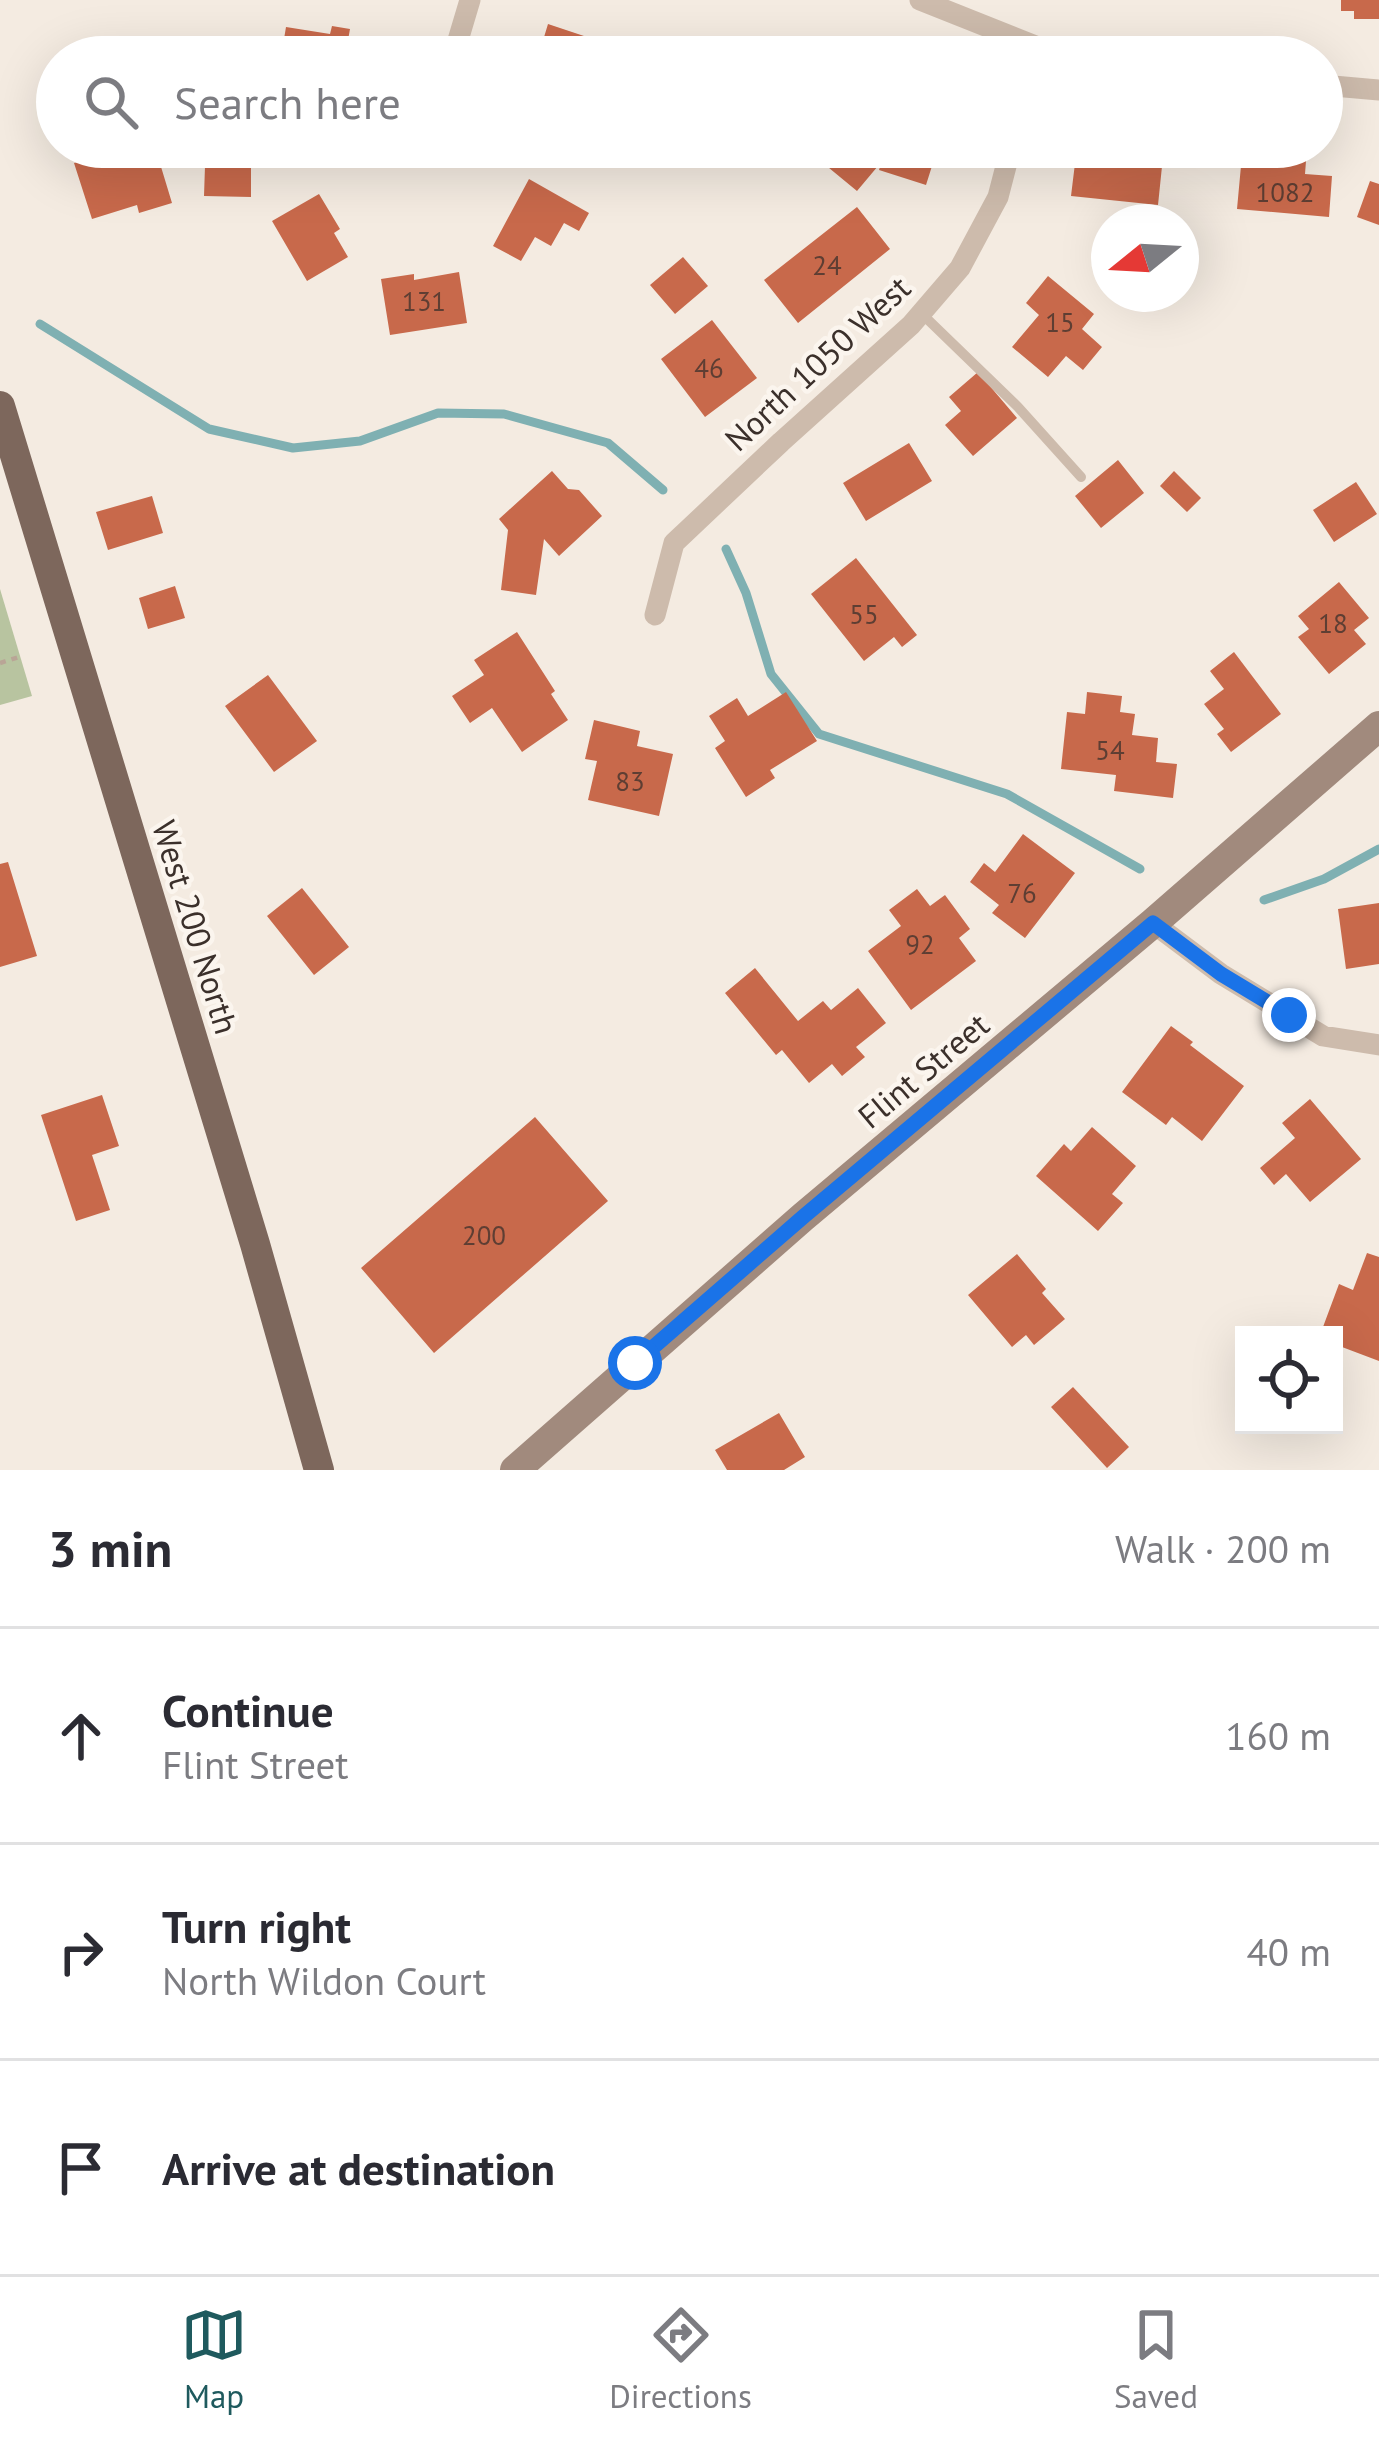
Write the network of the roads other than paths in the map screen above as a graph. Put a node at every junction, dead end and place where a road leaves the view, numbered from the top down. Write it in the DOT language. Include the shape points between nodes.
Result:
graph roads {
  1 [pos="470,0"];
  2 [pos="920,0"];
  3 [pos="459,36"];
  4 [pos="1001,36"];
  5 [pos="1343,87"];
  6 [pos="1379,90"];
  7 [pos="1006,168"];
  8 [pos="921,313"];
  9 [pos="0,406"];
  10 [pos="1081,476"];
  11 [pos="655,614"];
  12 [pos="1379,726"];
  13 [pos="1153,923"];
  14 [pos="1379,1045"];
  15 [pos="319,1470"];
  16 [pos="515,1470"];
  1 -- 3 [label="street"];
  2 -- 4 [label="street"];
  5 -- 6 [label="street"];
  7 -- 8 [label="street, North 1050 West" via="960,268"];
  8 -- 10 [label="lane"];
  8 -- 11 [label="street, North 1050 West" via="674,543"];
  9 -- 15 [label="main road, West 200 North"];
  12 -- 13 [label="main road, Flint Street"];
  13 -- 14 [label="street" via="1323,1036"];
  13 -- 16 [label="main road, Flint Street"];
}
